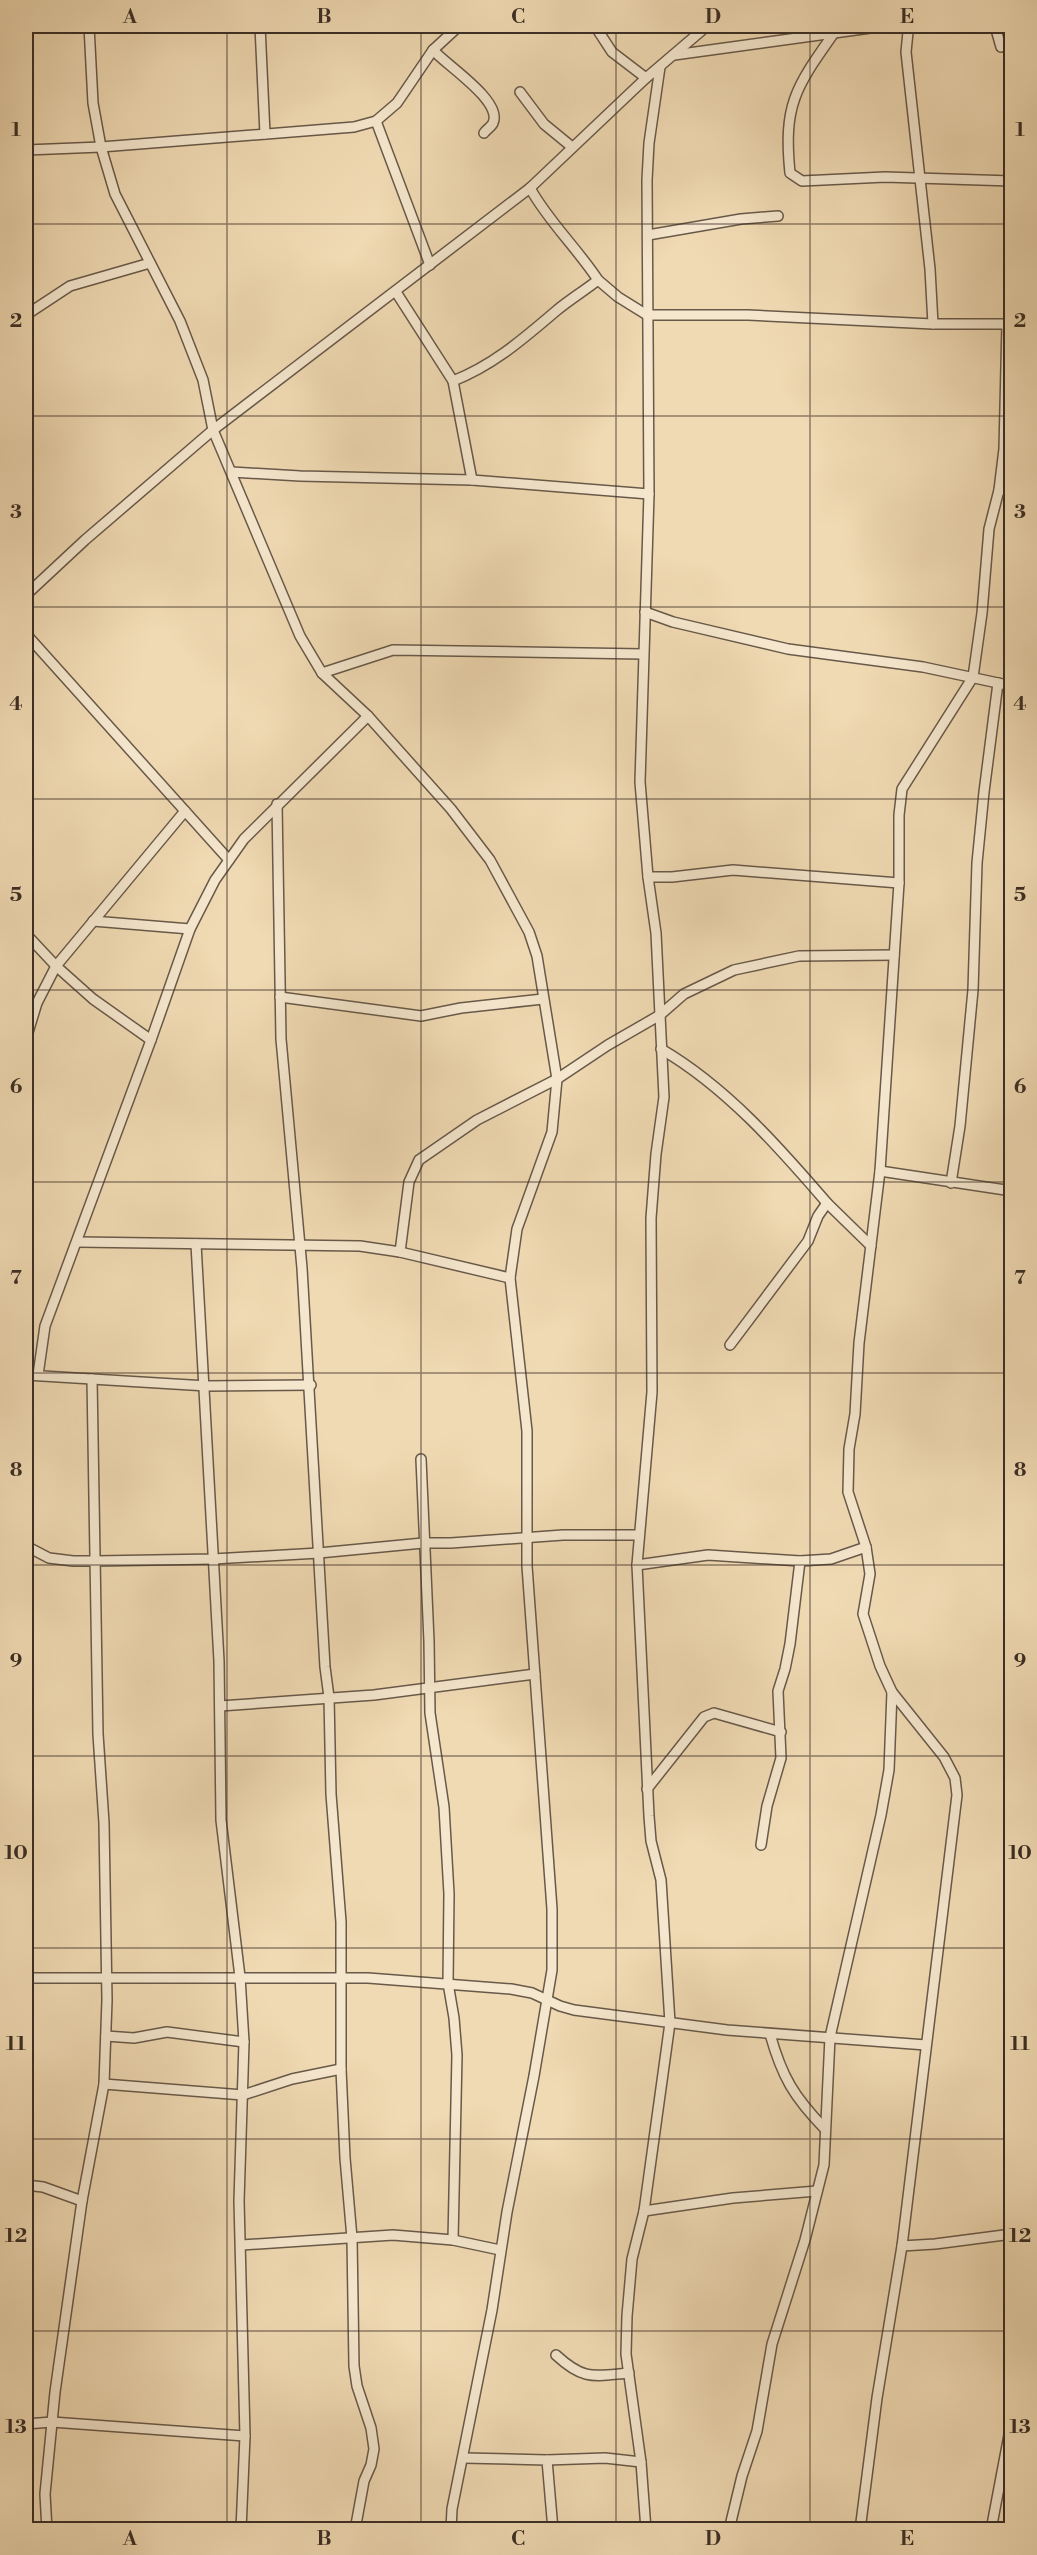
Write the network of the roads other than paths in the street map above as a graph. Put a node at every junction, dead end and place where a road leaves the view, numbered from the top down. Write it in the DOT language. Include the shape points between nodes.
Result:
graph roads {
  1 [pos="89,26"];
  2 [pos="260,26"];
  3 [pos="459,26"];
  4 [pos="595,26"];
  5 [pos="707,26"];
  6 [pos="885,26"];
  7 [pos="911,26"];
  8 [pos="995,26"];
  9 [pos="834,33"];
  10 [pos="1000,47"];
  11 [pos="433,50"];
  12 [pos="674,55"];
  13 [pos="660,67"];
  14 [pos="646,78"];
  15 [pos="520,92"];
  16 [pos="376,121"];
  17 [pos="484,133"];
  18 [pos="265,134"];
  19 [pos="101,147"];
  20 [pos="572,147"];
  21 [pos="26,150"];
  22 [pos="919,179"];
  23 [pos="1011,182"];
  24 [pos="530,188"];
  25 [pos="778,216"];
  26 [pos="648,235"];
  27 [pos="150,263"];
  28 [pos="430,265"];
  29 [pos="598,280"];
  30 [pos="396,292"];
  31 [pos="26,315"];
  32 [pos="647,315"];
  33 [pos="933,324"];
  34 [pos="1009,324"];
  35 [pos="453,381"];
  36 [pos="213,430"];
  37 [pos="231,471"];
  38 [pos="472,480"];
  39 [pos="999,490"];
  40 [pos="1011,490"];
  41 [pos="649,494"];
  42 [pos="26,595"];
  43 [pos="645,612"];
  44 [pos="26,634"];
  45 [pos="643,654"];
  46 [pos="322,673"];
  47 [pos="973,677"];
  48 [pos="998,683"];
  49 [pos="1011,686"];
  50 [pos="368,716"];
  51 [pos="277,804"];
  52 [pos="185,811"];
  53 [pos="229,860"];
  54 [pos="648,877"];
  55 [pos="899,883"];
  56 [pos="93,921"];
  57 [pos="190,929"];
  58 [pos="26,934"];
  59 [pos="894,955"];
  60 [pos="56,966"];
  61 [pos="280,997"];
  62 [pos="543,999"];
  63 [pos="660,1015"];
  64 [pos="26,1039"];
  65 [pos="151,1040"];
  66 [pos="661,1049"];
  67 [pos="557,1079"];
  68 [pos="880,1171"];
  69 [pos="951,1184"];
  70 [pos="1011,1191"];
  71 [pos="827,1203"];
  72 [pos="78,1242"];
  73 [pos="196,1244"];
  74 [pos="301,1246"];
  75 [pos="871,1246"];
  76 [pos="400,1252"];
  77 [pos="510,1278"];
  78 [pos="730,1345"];
  79 [pos="26,1375"];
  80 [pos="38,1376"];
  81 [pos="92,1379"];
  82 [pos="205,1386"];
  83 [pos="311,1386"];
  84 [pos="421,1459"];
  85 [pos="638,1535"];
  86 [pos="526,1538"];
  87 [pos="423,1543"];
  88 [pos="26,1546"];
  89 [pos="866,1547"];
  90 [pos="319,1553"];
  91 [pos="213,1559"];
  92 [pos="96,1561"];
  93 [pos="800,1561"];
  94 [pos="637,1565"];
  95 [pos="535,1674"];
  96 [pos="429,1687"];
  97 [pos="892,1692"];
  98 [pos="329,1697"];
  99 [pos="220,1706"];
  100 [pos="782,1732"];
  101 [pos="647,1789"];
  102 [pos="761,1845"];
  103 [pos="240,1977"];
  104 [pos="26,1978"];
  105 [pos="106,1978"];
  106 [pos="342,1978"];
  107 [pos="448,1983"];
  108 [pos="548,1999"];
  109 [pos="670,2023"];
  110 [pos="770,2034"];
  111 [pos="106,2036"];
  112 [pos="830,2037"];
  113 [pos="244,2042"];
  114 [pos="926,2045"];
  115 [pos="341,2069"];
  116 [pos="104,2084"];
  117 [pos="243,2096"];
  118 [pos="825,2129"];
  119 [pos="26,2185"];
  120 [pos="817,2191"];
  121 [pos="82,2201"];
  122 [pos="644,2211"];
  123 [pos="1011,2234"];
  124 [pos="352,2238"];
  125 [pos="453,2240"];
  126 [pos="242,2245"];
  127 [pos="902,2246"];
  128 [pos="500,2250"];
  129 [pos="556,2355"];
  130 [pos="629,2373"];
  131 [pos="1011,2419"];
  132 [pos="52,2422"];
  133 [pos="26,2424"];
  134 [pos="245,2436"];
  135 [pos="464,2458"];
  136 [pos="547,2460"];
  137 [pos="641,2462"];
  138 [pos="47,2529"];
  139 [pos="241,2529"];
  140 [pos="355,2529"];
  141 [pos="451,2529"];
  142 [pos="553,2529"];
  143 [pos="645,2529"];
  144 [pos="729,2529"];
  145 [pos="860,2529"];
  146 [pos="991,2529"];
  1 -- 19 [label="street" via="91,84"];
  2 -- 18 [label="street"];
  3 -- 11 [label="street"];
  4 -- 14 [label="street" via="612,52"];
  5 -- 12 [label="street"];
  6 -- 9 [label="street"];
  7 -- 22 [label="street" via="906,52"];
  8 -- 10 [label="street"];
  9 -- 12 [label="street"];
  9 -- 22 [label="street" via="803,77 791,104 786,139 790,173 802,181"];
  11 -- 16 [label="street" via="397,104"];
  11 -- 17 [label="street" via="494,111 493,122"];
  12 -- 13 [label="street"];
  13 -- 14 [label="street"];
  13 -- 26 [label="street" via="649,142"];
  14 -- 20 [label="street"];
  15 -- 20 [label="street" via="544,124"];
  16 -- 18 [label="street" via="354,127"];
  16 -- 28 [label="street"];
  18 -- 19 [label="street"];
  19 -- 21 [label="street"];
  19 -- 27 [label="street" via="115,194"];
  20 -- 24 [label="street"];
  22 -- 23 [label="street"];
  22 -- 33 [label="street"];
  24 -- 28 [label="street"];
  24 -- 29 [label="street"];
  25 -- 26 [label="street"];
  26 -- 32 [label="street"];
  27 -- 31 [label="street" via="69,286"];
  27 -- 36 [label="street" via="180,321 203,380"];
  28 -- 30 [label="street"];
  29 -- 32 [label="street"];
  29 -- 35 [label="street" via="519,344 475,373"];
  30 -- 35 [label="street"];
  30 -- 36 [label="street"];
  32 -- 33 [label="street" via="748,315"];
  32 -- 41 [label="street"];
  33 -- 34 [label="street"];
  34 -- 39 [label="street"];
  35 -- 38 [label="street"];
  36 -- 37 [label="street"];
  36 -- 42 [label="street"];
  37 -- 38 [label="street"];
  37 -- 46 [label="street" via="300,636"];
  38 -- 41 [label="street"];
  39 -- 40 [label="street"];
  39 -- 47 [label="street" via="989,529"];
  41 -- 43 [label="street"];
  43 -- 45 [label="street"];
  43 -- 47 [label="street" via="788,649"];
  44 -- 52 [label="street"];
  45 -- 46 [label="street" via="393,651"];
  45 -- 54 [label="street" via="640,782"];
  46 -- 50 [label="street"];
  47 -- 48 [label="street"];
  47 -- 55 [label="street" via="902,789"];
  48 -- 49 [label="street"];
  48 -- 69 [label="street" via="981,816 973,990"];
  50 -- 51 [label="street"];
  50 -- 62 [label="street" via="451,809 490,860 529,932"];
  51 -- 53 [label="street"];
  51 -- 61 [label="street"];
  52 -- 53 [label="street"];
  52 -- 56 [label="street"];
  53 -- 57 [label="street"];
  54 -- 55 [label="street" via="732,870"];
  54 -- 63 [label="street" via="656,933"];
  55 -- 59 [label="street"];
  56 -- 57 [label="street"];
  56 -- 60 [label="street"];
  57 -- 65 [label="street"];
  58 -- 60 [label="street"];
  59 -- 63 [label="street" via="799,956 734,970 684,994"];
  59 -- 68 [label="street"];
  60 -- 64 [label="street" via="37,1003"];
  60 -- 65 [label="street" via="93,999"];
  61 -- 62 [label="street" via="420,1016"];
  61 -- 74 [label="street" via="280,1040"];
  62 -- 67 [label="street"];
  63 -- 66 [label="street"];
  63 -- 67 [label="street"];
  65 -- 72 [label="street"];
  66 -- 71 [label="street" via="711,1084 774,1143"];
  66 -- 85 [label="street" via="664,1097 650,1235 652,1392"];
  67 -- 76 [label="street" via="477,1120 419,1160 409,1182"];
  67 -- 77 [label="street" via="552,1132 517,1229"];
  68 -- 69 [label="street"];
  68 -- 75 [label="street"];
  69 -- 70 [label="street"];
  71 -- 75 [label="street"];
  71 -- 78 [label="street" via="808,1241"];
  72 -- 73 [label="street"];
  72 -- 80 [label="street" via="45,1326"];
  73 -- 74 [label="street"];
  73 -- 82 [label="street"];
  74 -- 76 [label="street" via="360,1246"];
  74 -- 83 [label="street"];
  75 -- 89 [label="street" via="848,1491"];
  76 -- 77 [label="street"];
  77 -- 86 [label="street" via="526,1431"];
  79 -- 80 [label="street"];
  80 -- 81 [label="street"];
  81 -- 82 [label="street"];
  81 -- 92 [label="street"];
  82 -- 83 [label="street"];
  82 -- 91 [label="street"];
  83 -- 90 [label="street"];
  84 -- 87 [label="street"];
  85 -- 86 [label="street"];
  85 -- 94 [label="street"];
  86 -- 87 [label="street"];
  86 -- 95 [label="street"];
  87 -- 90 [label="street"];
  87 -- 96 [label="street"];
  88 -- 92 [label="street" via="49,1558"];
  89 -- 93 [label="street" via="831,1559"];
  89 -- 97 [label="street" via="870,1574 863,1614"];
  90 -- 91 [label="street"];
  90 -- 98 [label="street"];
  91 -- 92 [label="street"];
  91 -- 99 [label="street"];
  92 -- 105 [label="street"];
  93 -- 94 [label="street" via="708,1555"];
  93 -- 100 [label="street" via="790,1644 778,1691"];
  94 -- 101 [label="street"];
  95 -- 96 [label="street"];
  95 -- 108 [label="street" via="552,1909"];
  96 -- 98 [label="street"];
  96 -- 107 [label="street" via="444,1807 449,1894"];
  97 -- 112 [label="street" via="889,1770 881,1815"];
  97 -- 114 [label="street" via="944,1757 955,1778 957,1795"];
  98 -- 99 [label="street"];
  98 -- 106 [label="street"];
  99 -- 103 [label="street" via="221,1820"];
  100 -- 101 [label="street" via="714,1713 704,1717"];
  100 -- 102 [label="street" via="781,1758"];
  101 -- 109 [label="street" via="651,1841 660,1880"];
  103 -- 105 [label="street"];
  103 -- 106 [label="street"];
  103 -- 113 [label="street"];
  104 -- 105 [label="street"];
  105 -- 111 [label="street"];
  106 -- 107 [label="street"];
  106 -- 115 [label="street"];
  107 -- 108 [label="street" via="511,1989"];
  107 -- 125 [label="street" via="457,2055"];
  108 -- 109 [label="street" via="574,2010"];
  108 -- 128 [label="street"];
  109 -- 110 [label="street"];
  109 -- 122 [label="street"];
  110 -- 112 [label="street"];
  110 -- 118 [label="street" via="790,2088"];
  111 -- 113 [label="street" via="134,2038 167,2032"];
  111 -- 116 [label="street"];
  112 -- 114 [label="street"];
  112 -- 118 [label="street"];
  113 -- 117 [label="street"];
  114 -- 127 [label="street"];
  115 -- 117 [label="street" via="292,2079"];
  115 -- 124 [label="street"];
  116 -- 117 [label="street"];
  116 -- 121 [label="street"];
  117 -- 126 [label="street" via="239,2201"];
  118 -- 120 [label="street" via="824,2165"];
  119 -- 121 [label="street"];
  120 -- 122 [label="street"];
  120 -- 144 [label="street" via="772,2343 757,2430"];
  121 -- 132 [label="street"];
  122 -- 130 [label="street" via="632,2259 627,2316"];
  123 -- 127 [label="street"];
  124 -- 125 [label="street" via="393,2235"];
  124 -- 126 [label="street"];
  124 -- 140 [label="street" via="354,2366 375,2450 364,2481"];
  125 -- 128 [label="street"];
  126 -- 134 [label="street"];
  127 -- 145 [label="street"];
  128 -- 135 [label="street"];
  129 -- 130 [label="street" via="578,2373"];
  130 -- 137 [label="street"];
  131 -- 146 [label="street"];
  132 -- 133 [label="street"];
  132 -- 134 [label="street"];
  132 -- 138 [label="street" via="45,2494"];
  134 -- 139 [label="street"];
  135 -- 136 [label="street"];
  135 -- 141 [label="street"];
  136 -- 137 [label="street" via="605,2458"];
  136 -- 142 [label="street"];
  137 -- 143 [label="street"];
}
